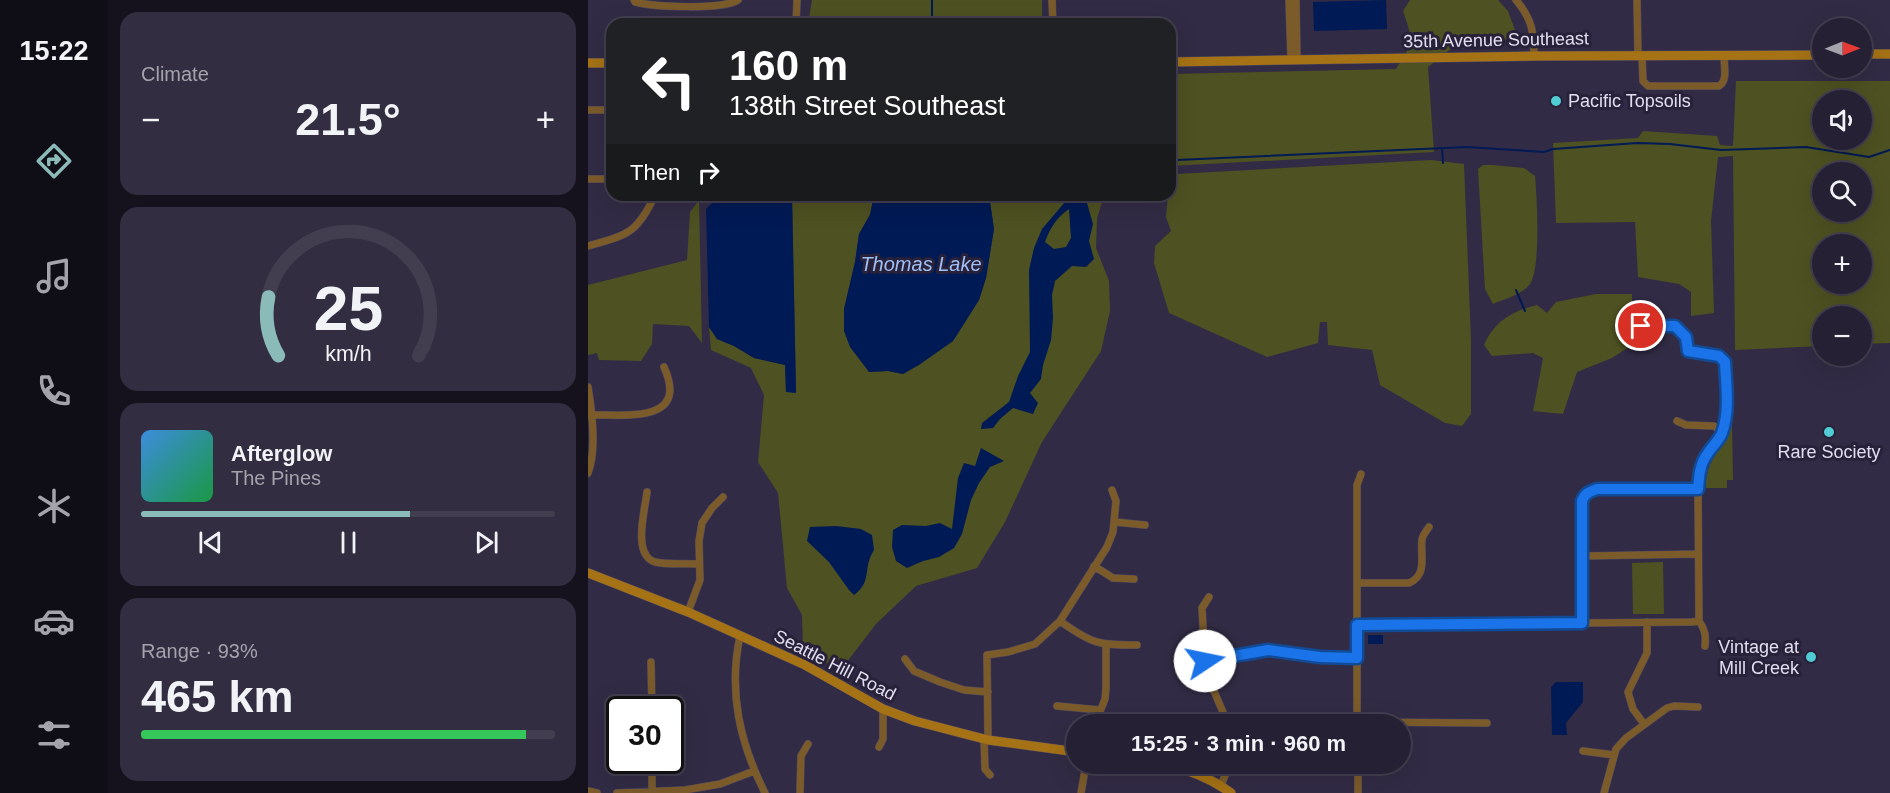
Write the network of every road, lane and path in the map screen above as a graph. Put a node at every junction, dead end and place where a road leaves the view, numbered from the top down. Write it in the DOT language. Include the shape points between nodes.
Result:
graph roads {
  1 [pos="738,0"];
  2 [pos="797,0"];
  3 [pos="1052,0"];
  4 [pos="1289,0"];
  5 [pos="1296,0"];
  6 [pos="1516,0"];
  7 [pos="1637,0"];
  8 [pos="634,1"];
  9 [pos="796,18"];
  10 [pos="1053,18"];
  11 [pos="1872,54"];
  12 [pos="1890,54"];
  13 [pos="1640,55"];
  14 [pos="1812,55"];
  15 [pos="1533,56"];
  16 [pos="1724,56"];
  17 [pos="1294,59"];
  18 [pos="1176,62"];
  19 [pos="588,63"];
  20 [pos="606,63"];
  21 [pos="588,110"];
  22 [pos="606,110"];
  23 [pos="588,179"];
  24 [pos="606,179"];
  25 [pos="652,201"];
  26 [pos="588,246"];
  27 [pos="1641,326"];
  28 [pos="664,367"];
  29 [pos="588,387"];
  30 [pos="590,415"];
  31 [pos="1677,421"];
  32 [pos="1722,432"];
  33 [pos="588,472"];
  34 [pos="1361,474"];
  35 [pos="1698,489"];
  36 [pos="1112,490"];
  37 [pos="647,492"];
  38 [pos="723,497"];
  39 [pos="1115,522"];
  40 [pos="1145,525"];
  41 [pos="1429,527"];
  42 [pos="1698,554"];
  43 [pos="1583,556"];
  44 [pos="699,564"];
  45 [pos="1094,566"];
  46 [pos="588,573"];
  47 [pos="1134,579"];
  48 [pos="1358,583"];
  49 [pos="1209,597"];
  50 [pos="688,612"];
  51 [pos="1060,621"];
  52 [pos="1699,621"];
  53 [pos="1647,622"];
  54 [pos="1582,623"];
  55 [pos="1357,625"];
  56 [pos="740,636"];
  57 [pos="1106,645"];
  58 [pos="1137,645"];
  59 [pos="1705,646"];
  60 [pos="1357,658"];
  61 [pos="905,659"];
  62 [pos="1205,661"];
  63 [pos="651,662"];
  64 [pos="988,692"];
  65 [pos="652,696"];
  66 [pos="1057,706"];
  67 [pos="1698,707"];
  68 [pos="883,709"];
  69 [pos="1100,710"];
  70 [pos="1099,714"];
  71 [pos="1224,714"];
  72 [pos="1357,714"];
  73 [pos="1411,723"];
  74 [pos="1487,723"];
  75 [pos="1644,724"];
  76 [pos="986,740"];
  77 [pos="808,744"];
  78 [pos="879,747"];
  79 [pos="1066,751"];
  80 [pos="1583,751"];
  81 [pos="1614,756"];
  82 [pos="754,771"];
  83 [pos="652,774"];
  84 [pos="1084,774"];
  85 [pos="1200,774"];
  86 [pos="1226,774"];
  87 [pos="1358,774"];
  88 [pos="990,775"];
  89 [pos="1221,785"];
  90 [pos="588,791"];
  91 [pos="652,791"];
  92 [pos="597,793"];
  93 [pos="617,793"];
  94 [pos="765,793"];
  95 [pos="800,793"];
  96 [pos="1081,793"];
  97 [pos="1231,793"];
  98 [pos="1358,793"];
  99 [pos="1604,793"];
  1 -- 8 [label="street" via="731,4 649,6"];
  2 -- 9 [label="street"];
  3 -- 10 [label="street"];
  4 -- 17 [label="street"];
  5 -- 17 [label="street"];
  6 -- 15 [label="street" via="1534,33"];
  7 -- 13 [label="street"];
  11 -- 12 [label="street"];
  13 -- 15 [label="street, 35th Avenue Southeast"];
  13 -- 16 [label="street, 35th Avenue Southeast"];
  13 -- 16 [label="street" via="1643,81 1648,86 1719,86 1725,80"];
  14 -- 16 [label="street, 35th Avenue Southeast"];
  15 -- 17 [label="street, 35th Avenue Southeast"];
  17 -- 18 [label="street, 35th Avenue Southeast"];
  19 -- 20 [label="street"];
  21 -- 22 [label="street"];
  23 -- 24 [label="street"];
  25 -- 26 [label="street" via="632,231"];
  27 -- 32 [label="street" via="1675,326 1686,337 1688,351 1719,356 1725,362 1726,414"];
  28 -- 30 [label="street" via="671,390 659,409 646,414"];
  29 -- 30 [label="street"];
  30 -- 33 [label="street" via="593,452"];
  31 -- 32 [label="street" via="1714,426"];
  32 -- 35 [label="street" via="1704,460"];
  34 -- 48 [label="street" via="1357,485"];
  35 -- 42 [label="street"];
  35 -- 43 [label="street" via="1588,492 1582,501"];
  36 -- 39 [label="street"];
  37 -- 44 [label="street" via="641,544 645,556 655,562"];
  38 -- 44 [label="street" via="702,523"];
  39 -- 40 [label="street"];
  39 -- 45 [label="street" via="1107,547"];
  41 -- 48 [label="street" via="1422,537 1422,571 1414,581"];
  42 -- 43 [label="street"];
  42 -- 52 [label="street"];
  43 -- 54 [label="street"];
  44 -- 50 [label="street" via="700,580"];
  45 -- 47 [label="street" via="1113,578"];
  45 -- 51 [label="street"];
  46 -- 50 [label="street, Seattle Hill Road"];
  48 -- 55 [label="street"];
  49 -- 62 [label="street" via="1202,608"];
  50 -- 56 [label="street, Seattle Hill Road"];
  51 -- 57 [label="street" via="1089,641"];
  51 -- 64 [label="street" via="1035,644 987,655"];
  52 -- 53 [label="street"];
  52 -- 59 [label="street" via="1706,637"];
  53 -- 54 [label="street"];
  53 -- 75 [label="street" via="1647,653 1628,692 1633,709"];
  54 -- 55 [label="street"];
  55 -- 60 [label="street"];
  56 -- 68 [label="street, Seattle Hill Road" via="805,665"];
  56 -- 82 [label="street" via="736,653 737,715"];
  57 -- 58 [label="street"];
  57 -- 69 [label="street" via="1105,699"];
  60 -- 62 [label="street" via="1268,650"];
  60 -- 72 [label="street"];
  61 -- 64 [label="street" via="914,670 940,682"];
  62 -- 71 [label="street"];
  63 -- 65 [label="street"];
  64 -- 76 [label="street"];
  66 -- 69 [label="street"];
  67 -- 75 [label="street" via="1674,705"];
  68 -- 76 [label="street, Seattle Hill Road"];
  68 -- 78 [label="street" via="883,739"];
  69 -- 70 [label="street"];
  73 -- 74 [label="street"];
  75 -- 81 [label="street" via="1620,744"];
  76 -- 79 [label="street, Seattle Hill Road"];
  76 -- 88 [label="street" via="985,769"];
  77 -- 95 [label="street" via="801,756"];
  80 -- 81 [label="street"];
  81 -- 99 [label="street"];
  82 -- 91 [label="street" via="720,784"];
  82 -- 94 [label="street"];
  83 -- 91 [label="street"];
  84 -- 96 [label="street"];
  85 -- 89 [label="street"];
  86 -- 89 [label="street"];
  87 -- 98 [label="street"];
  89 -- 97 [label="street"];
  90 -- 92 [label="street"];
  91 -- 93 [label="street"];
}
